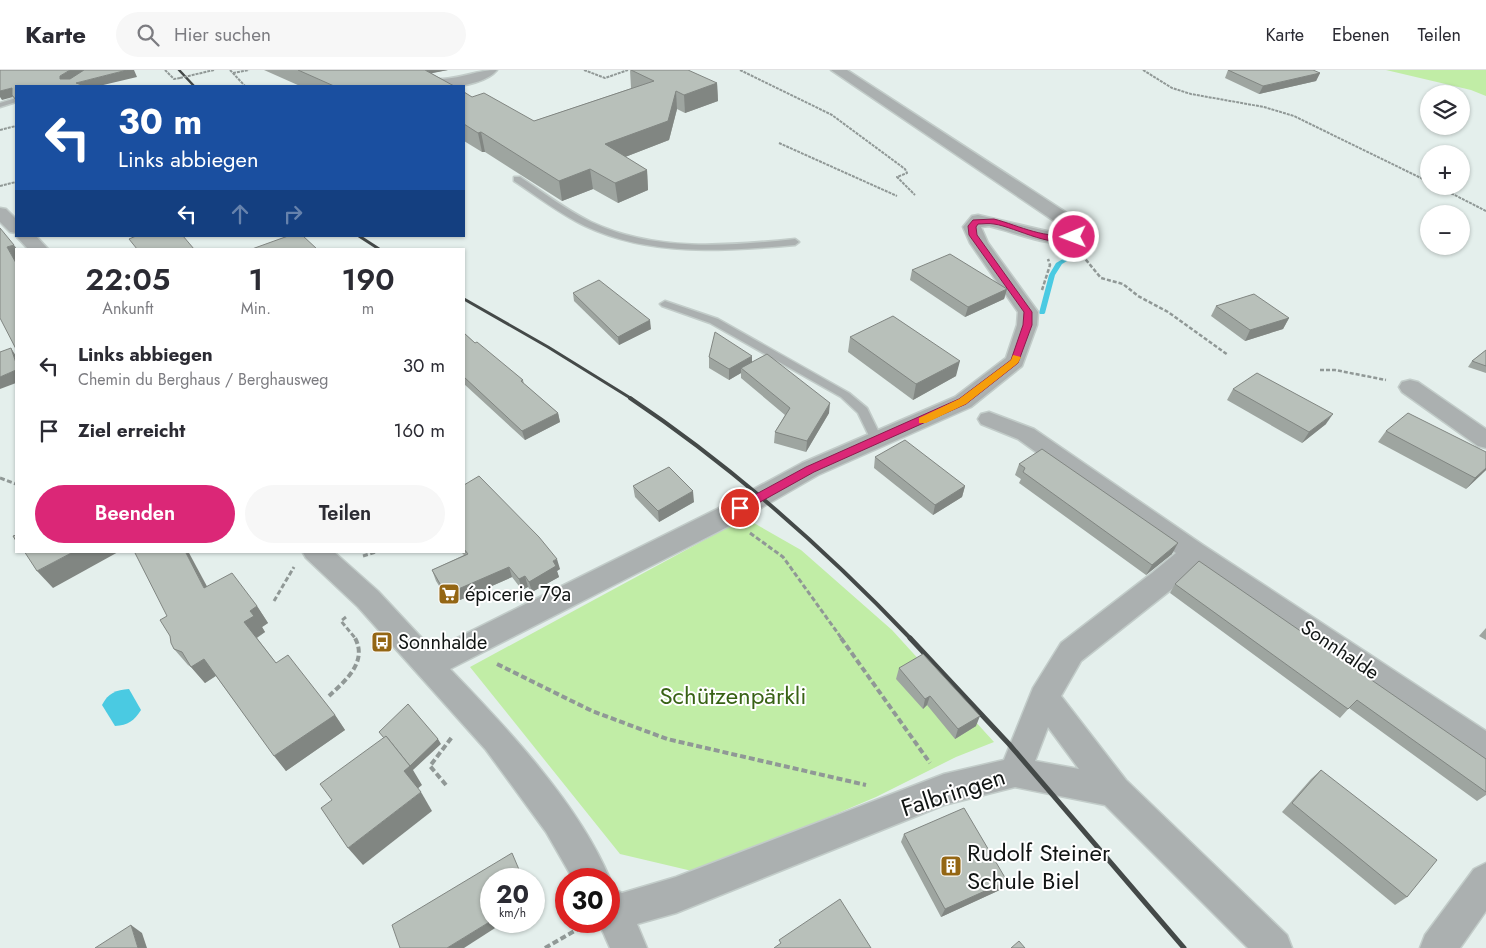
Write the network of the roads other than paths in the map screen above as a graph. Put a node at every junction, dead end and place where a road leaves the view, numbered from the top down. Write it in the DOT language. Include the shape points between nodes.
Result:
graph roads {
  1 [pos="397,70"];
  2 [pos="490,70"];
  3 [pos="838,70"];
  4 [pos="15,100"];
  5 [pos="0,104"];
  6 [pos="517,179"];
  7 [pos="0,213"];
  8 [pos="15,227"];
  9 [pos="27,237"];
  10 [pos="795,242"];
  11 [pos="38,248"];
  12 [pos="666,304"];
  13 [pos="1410,387"];
  14 [pos="989,419"];
  15 [pos="1486,440"];
  16 [pos="877,441"];
  17 [pos="1194,552"];
  18 [pos="306,555"];
  19 [pos="430,665"];
  20 [pos="1044,697"];
  21 [pos="1486,748"];
  22 [pos="1015,772"];
  23 [pos="1114,791"];
  24 [pos="587,868"];
  25 [pos="1486,881"];
  26 [pos="620,910"];
  27 [pos="618,933"];
  28 [pos="629,948"];
  29 [pos="1274,948"];
  30 [pos="1438,948"];
  1 -- 2 [label="street" via="411,79 439,83 472,78"];
  3 -- 16 [label="street" via="951,145 977,158 1075,229 1074,237 1054,238 994,221 978,220 972,226 979,243 1028,312 1015,361 963,402"];
  4 -- 5 [label="lane"];
  6 -- 10 [label="lane" via="588,223 640,242 709,248"];
  7 -- 8 [label="street"];
  9 -- 11 [label="street"];
  12 -- 16 [label="lane" via="714,321 844,395 863,411"];
  13 -- 15 [label="street"];
  14 -- 17 [label="street, Sonnhalde" via="1026,434"];
  16 -- 19 [label="street" via="810,469 726,516"];
  17 -- 20 [label="street" via="1071,652"];
  17 -- 21 [label="street, Sonnhalde"];
  18 -- 19 [label="street" via="368,599"];
  19 -- 24 [label="street" via="497,740 558,820"];
  20 -- 22 [label="street"];
  20 -- 23 [label="street"];
  22 -- 23 [label="street, Falbringen"];
  22 -- 26 [label="street, Falbringen" via="944,790 676,895"];
  23 -- 29 [label="street"];
  25 -- 30 [label="street"];
  27 -- 28 [label="street"];
}
